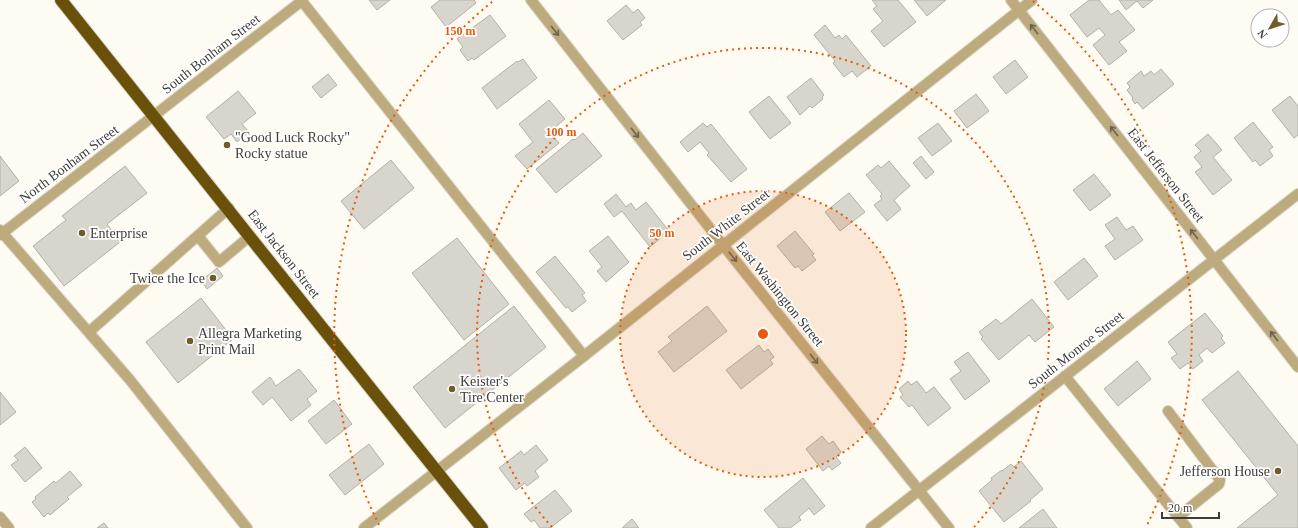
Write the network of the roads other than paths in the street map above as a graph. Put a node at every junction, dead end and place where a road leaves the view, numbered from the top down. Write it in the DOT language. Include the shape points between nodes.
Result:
graph roads {
  1 [pos="61,0"];
  2 [pos="302,0"];
  3 [pos="531,0"];
  4 [pos="1011,0"];
  5 [pos="1032,0"];
  6 [pos="1019,10"];
  7 [pos="155,116"];
  8 [pos="1298,194"];
  9 [pos="229,208"];
  10 [pos="1,233"];
  11 [pos="198,236"];
  12 [pos="250,236"];
  13 [pos="724,245"];
  14 [pos="1214,260"];
  15 [pos="89,332"];
  16 [pos="584,356"];
  17 [pos="1298,367"];
  18 [pos="1065,376"];
  19 [pos="1168,411"];
  20 [pos="438,471"];
  21 [pos="919,490"];
  22 [pos="0,517"];
  23 [pos="1178,517"];
  24 [pos="9,528"];
  25 [pos="246,528"];
  26 [pos="364,528"];
  27 [pos="482,528"];
  28 [pos="871,528"];
  29 [pos="949,528"];
  30 [pos="1186,528"];
  1 -- 7 [label="highway, East Jackson Street"];
  2 -- 7 [label="street, South Bonham Street"];
  2 -- 16 [label="street"];
  3 -- 13 [label="street, East Washington Street, one-way"];
  4 -- 6 [label="street, East Jefferson Street"];
  5 -- 6 [label="street, South White Street"];
  6 -- 13 [label="street, South White Street"];
  14 -- 6 [label="street, East Jefferson Street, one-way"];
  7 -- 9 [label="highway, East Jackson Street"];
  7 -- 10 [label="street, North Bonham Street"];
  8 -- 14 [label="street, South Monroe Street"];
  9 -- 11 [label="street"];
  9 -- 12 [label="highway, East Jackson Street"];
  10 -- 15 [label="street"];
  11 -- 12 [label="street" via="219,262"];
  11 -- 15 [label="street"];
  12 -- 20 [label="highway, East Jackson Street"];
  13 -- 16 [label="street, South White Street"];
  13 -- 21 [label="street, East Washington Street, one-way"];
  17 -- 14 [label="street, East Jefferson Street, one-way"];
  14 -- 18 [label="street, South Monroe Street"];
  15 -- 25 [label="street"];
  16 -- 20 [label="street, South White Street"];
  18 -- 21 [label="street, South Monroe Street"];
  18 -- 23 [label="street"];
  19 -- 23 [label="street" via="1220,480 1219,484"];
  20 -- 26 [label="street, South White Street"];
  20 -- 27 [label="highway, East Jackson Street"];
  21 -- 28 [label="street, South Monroe Street"];
  21 -- 29 [label="street, East Washington Street"];
  22 -- 24 [label="street"];
  23 -- 30 [label="street"];
}
